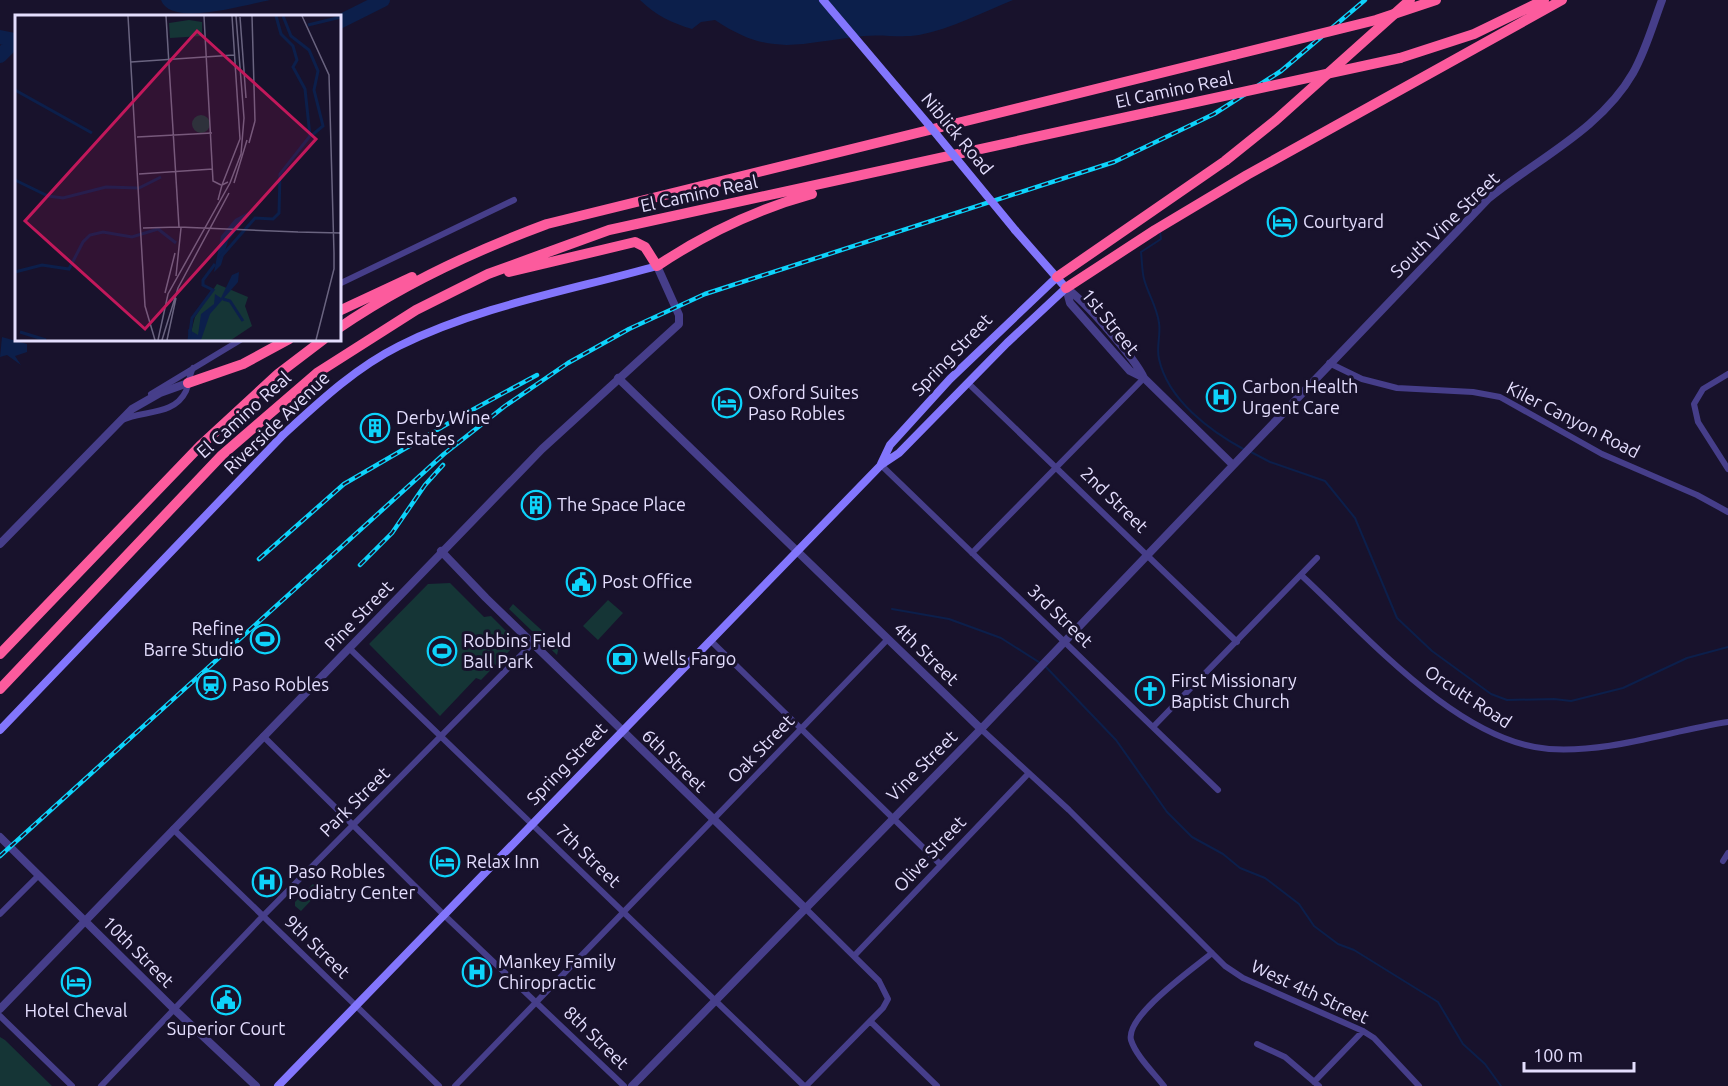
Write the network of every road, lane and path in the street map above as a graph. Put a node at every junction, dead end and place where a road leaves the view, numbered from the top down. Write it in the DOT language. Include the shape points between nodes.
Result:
graph roads {
  1 [pos="823,0"];
  2 [pos="1410,0"];
  3 [pos="1436,0"];
  4 [pos="1544,0"];
  5 [pos="1562,0"];
  6 [pos="1662,0"];
  7 [pos="924,161"];
  8 [pos="514,200"];
  9 [pos="447,266"];
  10 [pos="657,266"];
  11 [pos="488,274"];
  12 [pos="1057,277"];
  13 [pos="340,284"];
  14 [pos="1066,288"];
  15 [pos="340,311"];
  16 [pos="340,327"];
  17 [pos="240,340"];
  18 [pos="288,340"];
  19 [pos="323,340"];
  20 [pos="1329,363"];
  21 [pos="194,367"];
  22 [pos="1728,374"];
  23 [pos="618,378"];
  24 [pos="1144,378"];
  25 [pos="188,383"];
  26 [pos="968,383"];
  27 [pos="147,399"];
  28 [pos="119,422"];
  29 [pos="881,465"];
  30 [pos="1233,465"];
  31 [pos="1057,466"];
  32 [pos="1728,469"];
  33 [pos="1728,512"];
  34 [pos="0,544"];
  35 [pos="441,551"];
  36 [pos="798,551"];
  37 [pos="972,553"];
  38 [pos="1148,554"];
  39 [pos="1317,558"];
  40 [pos="1301,575"];
  41 [pos="888,639"];
  42 [pos="710,640"];
  43 [pos="1064,641"];
  44 [pos="1237,642"];
  45 [pos="532,644"];
  46 [pos="349,648"];
  47 [pos="0,654"];
  48 [pos="0,689"];
  49 [pos="1728,722"];
  50 [pos="1153,727"];
  51 [pos="802,728"];
  52 [pos="981,729"];
  53 [pos="0,730"];
  54 [pos="622,730"];
  55 [pos="263,736"];
  56 [pos="442,737"];
  57 [pos="1028,774"];
  58 [pos="1218,790"];
  59 [pos="893,817"];
  60 [pos="714,820"];
  61 [pos="533,823"];
  62 [pos="353,825"];
  63 [pos="173,829"];
  64 [pos="0,837"];
  65 [pos="1728,853"];
  66 [pos="1722,861"];
  67 [pos="940,864"];
  68 [pos="39,875"];
  69 [pos="804,907"];
  70 [pos="625,912"];
  71 [pos="0,914"];
  72 [pos="444,915"];
  73 [pos="263,916"];
  74 [pos="84,920"];
  75 [pos="1212,953"];
  76 [pos="854,956"];
  77 [pos="715,1000"];
  78 [pos="536,1003"];
  79 [pos="356,1006"];
  80 [pos="0,1010"];
  81 [pos="175,1010"];
  82 [pos="0,1016"];
  83 [pos="870,1021"];
  84 [pos="1363,1031"];
  85 [pos="1257,1044"];
  86 [pos="1316,1084"];
  87 [pos="72,1086"];
  88 [pos="101,1086"];
  89 [pos="256,1086"];
  90 [pos="278,1086"];
  91 [pos="440,1086"];
  92 [pos="454,1086"];
  93 [pos="624,1086"];
  94 [pos="632,1086"];
  95 [pos="805,1086"];
  96 [pos="937,1086"];
  97 [pos="1164,1086"];
  98 [pos="1419,1086"];
  1 -- 12 [label="main road, Niblick Road, bridge"];
  2 -- 12 [label="highway" via="1225,161"];
  3 -- 9 [label="highway, El Camino Real, bridge" via="1376,20 1234,56 593,212 510,238"];
  4 -- 7 [label="highway, El Camino Real, bridge" via="1474,34 1400,58"];
  5 -- 14 [label="highway" via="1256,170"];
  6 -- 20 [label="street, South Vine Street" via="1633,72 1611,102 1577,134 1488,199"];
  7 -- 10 [label="highway" via="764,209"];
  7 -- 11 [label="highway, El Camino Real" via="609,230"];
  8 -- 13 [label="street"];
  9 -- 15 [label="highway" via="417,274"];
  9 -- 16 [label="highway, El Camino Real"];
  10 -- 11 [label="highway" via="645,247 635,242 514,272"];
  10 -- 23 [label="street, Pine Street" via="681,320"];
  10 -- 53 [label="main road, Riverside Avenue" via="476,316 399,346 362,369 283,435"];
  11 -- 48 [label="highway, El Camino Real" via="416,310 350,350 282,400 222,455"];
  12 -- 14 [label="main road, Niblick Road"];
  12 -- 29 [label="main road, Spring Street" via="950,379 890,445"];
  14 -- 24 [label="street, 1st Street" via="1079,297 1137,364"];
  14 -- 26 [label="main road, Spring Street"];
  17 -- 21 [label="street"];
  18 -- 25 [label="highway" via="243,364"];
  19 -- 47 [label="highway, El Camino Real" via="278,374 200,446"];
  20 -- 30 [label="street, South Vine Street"];
  20 -- 33 [label="street, Kiler Canyon Road" via="1362,379 1397,388 1500,397 1602,454"];
  21 -- 25 [label="street"];
  21 -- 27 [label="street"];
  22 -- 32 [label="street" via="1703,389 1694,405 1698,422"];
  23 -- 35 [label="street, Pine Street"];
  23 -- 36 [label="street, 4th Street"];
  24 -- 30 [label="street, 1st Street"];
  24 -- 31 [label="street"];
  25 -- 27 [label="street"];
  25 -- 28 [label="street" via="179,401 166,410 139,413"];
  26 -- 29 [label="main road, Spring Street" via="899,453"];
  26 -- 31 [label="street, 2nd Street"];
  27 -- 28 [label="street"];
  28 -- 34 [label="street"];
  29 -- 36 [label="main road, Spring Street"];
  29 -- 37 [label="street, 3rd Street"];
  30 -- 38 [label="street, Vine Street"];
  31 -- 37 [label="street"];
  31 -- 38 [label="street, 2nd Street"];
  35 -- 45 [label="street, 6th Street"];
  35 -- 46 [label="street, Pine Street"];
  36 -- 41 [label="street, 4th Street"];
  36 -- 42 [label="main road, Spring Street"];
  37 -- 43 [label="street, 3rd Street"];
  38 -- 43 [label="street, Vine Street"];
  38 -- 44 [label="street, 2nd Street"];
  39 -- 40 [label="street"];
  40 -- 44 [label="street"];
  40 -- 49 [label="street, Orcutt Road" via="1418,685 1506,741 1551,749 1619,745"];
  41 -- 51 [label="street, Oak Street"];
  41 -- 52 [label="street, 4th Street"];
  42 -- 51 [label="street"];
  42 -- 54 [label="main road, Spring Street"];
  43 -- 50 [label="street, 3rd Street"];
  43 -- 52 [label="street, Vine Street"];
  44 -- 50 [label="street"];
  45 -- 54 [label="street, 6th Street"];
  45 -- 56 [label="street, Park Street"];
  46 -- 55 [label="street, Pine Street"];
  46 -- 56 [label="street, 7th Street"];
  50 -- 58 [label="street, 3rd Street"];
  51 -- 59 [label="street"];
  51 -- 60 [label="street, Oak Street"];
  52 -- 57 [label="street, 4th Street"];
  52 -- 59 [label="street, Vine Street"];
  54 -- 60 [label="street, 6th Street"];
  54 -- 61 [label="main road, Spring Street"];
  55 -- 62 [label="street, 8th Street"];
  55 -- 63 [label="street, Pine Street"];
  56 -- 61 [label="street, 7th Street"];
  56 -- 62 [label="street, Park Street"];
  57 -- 67 [label="street, Olive Street"];
  57 -- 75 [label="street, 4th Street"];
  59 -- 67 [label="street"];
  59 -- 69 [label="street, Vine Street"];
  60 -- 69 [label="street, 6th Street"];
  60 -- 70 [label="street, Oak Street"];
  61 -- 70 [label="street, 7th Street"];
  61 -- 72 [label="main road, Spring Street"];
  62 -- 72 [label="street, 8th Street"];
  62 -- 73 [label="street, Park Street"];
  63 -- 73 [label="street, 9th Street"];
  63 -- 74 [label="street, Pine Street"];
  64 -- 68 [label="street, 10th Street"];
  65 -- 66 [label="street"];
  67 -- 76 [label="street, Olive Street"];
  68 -- 71 [label="street"];
  68 -- 74 [label="street, 10th Street"];
  69 -- 76 [label="street, 6th Street"];
  69 -- 77 [label="street, Vine Street"];
  70 -- 77 [label="street, 7th Street"];
  70 -- 78 [label="street, Oak Street"];
  72 -- 78 [label="street, 8th Street"];
  72 -- 79 [label="main road, Spring Street"];
  73 -- 79 [label="street, 9th Street"];
  73 -- 81 [label="street, Park Street"];
  74 -- 80 [label="street, Pine Street"];
  74 -- 81 [label="street, 10th Street"];
  75 -- 84 [label="street, West 4th Street" via="1243,978"];
  75 -- 97 [label="street" via="1159,996 1135,1020 1131,1030 1136,1049"];
  76 -- 83 [label="street, 6th Street" via="886,992 886,1003"];
  77 -- 94 [label="street, Vine Street"];
  77 -- 95 [label="street, 7th Street"];
  78 -- 92 [label="street, Oak Street"];
  78 -- 93 [label="street, 8th Street"];
  79 -- 90 [label="main road, Spring Street"];
  79 -- 91 [label="street, 9th Street"];
  81 -- 88 [label="street, Park Street"];
  81 -- 89 [label="street, 10th Street"];
  82 -- 87 [label="street"];
  83 -- 95 [label="street"];
  83 -- 96 [label="street"];
  84 -- 86 [label="street"];
  84 -- 98 [label="street, West 4th Street"];
  85 -- 86 [label="street" via="1285,1057"];
}
